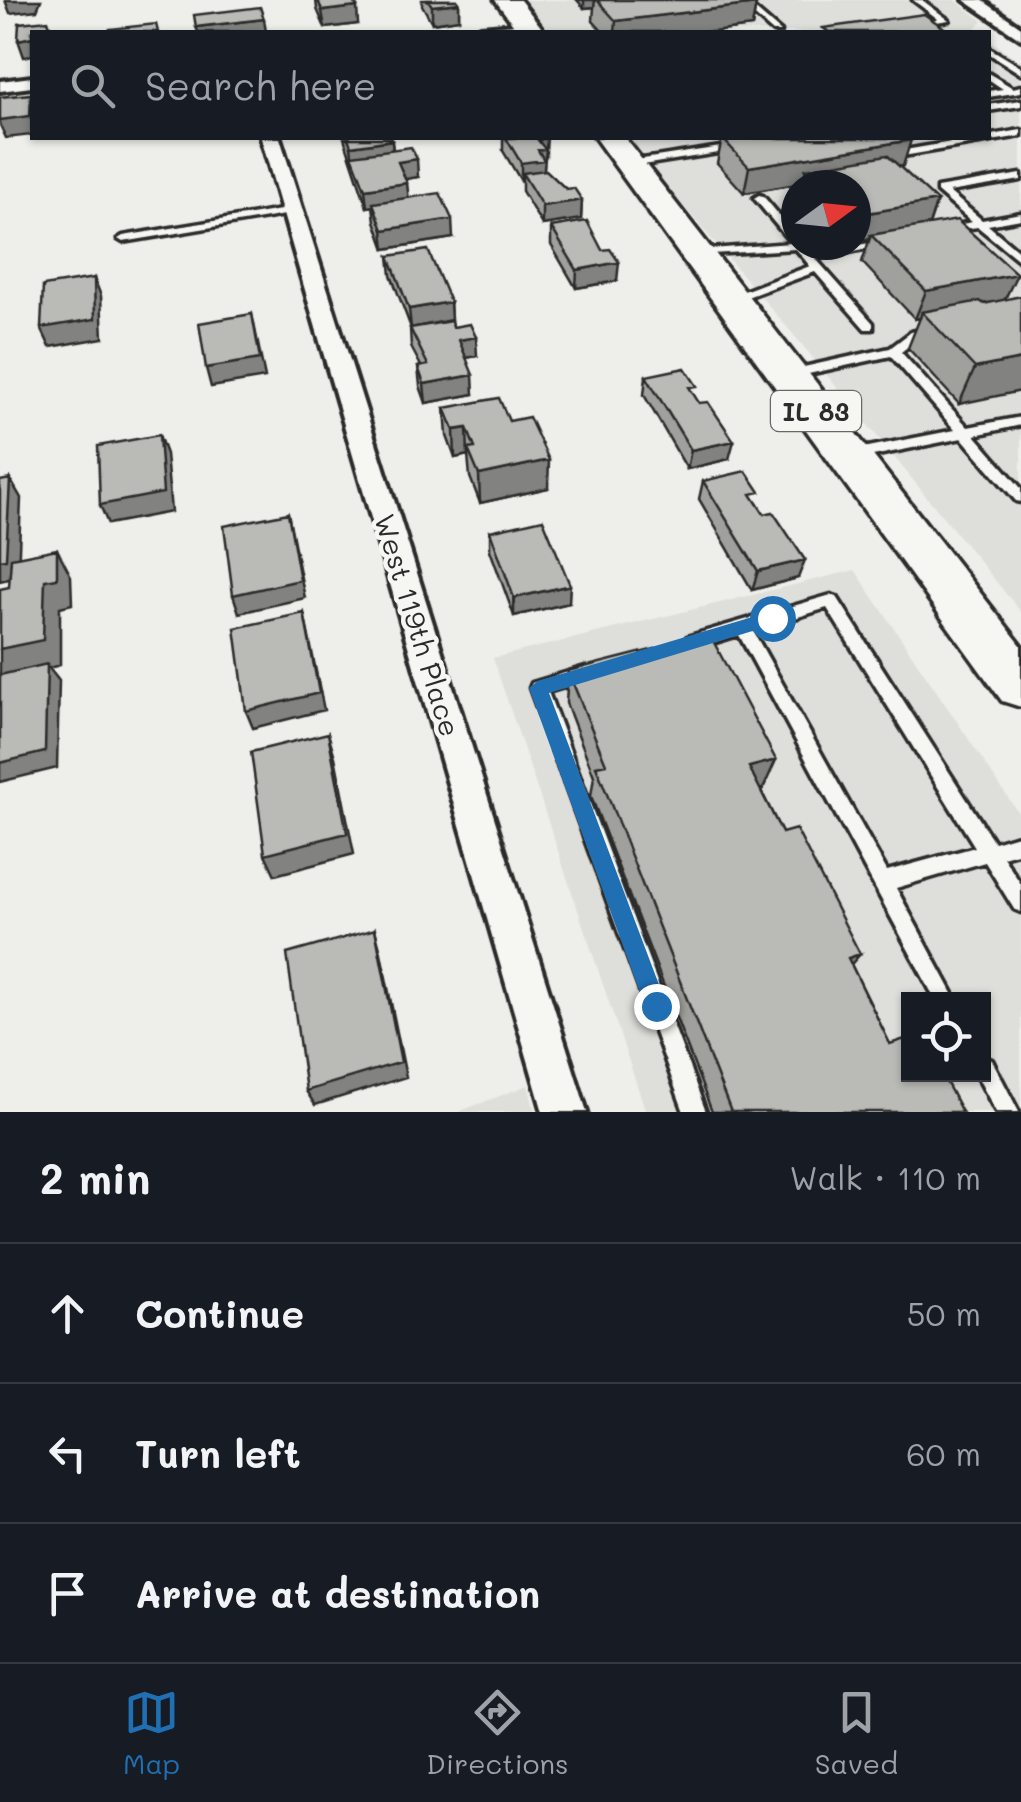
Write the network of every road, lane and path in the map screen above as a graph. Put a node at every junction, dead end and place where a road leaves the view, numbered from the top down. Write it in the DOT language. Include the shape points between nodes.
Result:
graph roads {
  1 [pos="507,0"];
  2 [pos="746,0"];
  3 [pos="917,0"];
  4 [pos="972,0"];
  5 [pos="907,25"];
  6 [pos="530,30"];
  7 [pos="774,30"];
  8 [pos="1021,34"];
  9 [pos="991,51"];
  10 [pos="1021,72"];
  11 [pos="991,77"];
  12 [pos="30,82"];
  13 [pos="0,86"];
  14 [pos="1016,90"];
  15 [pos="991,94"];
  16 [pos="1021,103"];
  17 [pos="991,108"];
  18 [pos="1021,133"];
  19 [pos="991,138"];
  20 [pos="271,140"];
  21 [pos="888,140"];
  22 [pos="979,140"];
  23 [pos="761,143"];
  24 [pos="620,151"];
  25 [pos="1021,177"];
  26 [pos="759,198"];
  27 [pos="292,211"];
  28 [pos="1021,216"];
  29 [pos="781,224"];
  30 [pos="979,224"];
  31 [pos="922,235"];
  32 [pos="123,238"];
  33 [pos="904,238"];
  34 [pos="871,244"];
  35 [pos="781,246"];
  36 [pos="697,253"];
  37 [pos="812,260"];
  38 [pos="1021,260"];
  39 [pos="818,267"];
  40 [pos="732,299"];
  41 [pos="869,326"];
  42 [pos="950,328"];
  43 [pos="894,351"];
  44 [pos="788,374"];
  45 [pos="1021,421"];
  46 [pos="965,432"];
  47 [pos="850,456"];
  48 [pos="1021,497"];
  49 [pos="743,627"];
  50 [pos="668,650"];
  51 [pos="612,666"];
  52 [pos="1021,685"];
  53 [pos="1021,843"];
  54 [pos="988,852"];
  55 [pos="882,882"];
  56 [pos="1021,902"];
  57 [pos="942,992"];
  58 [pos="991,1081"];
  59 [pos="565,1112"];
  60 [pos="696,1112"];
  61 [pos="1008,1112"];
  1 -- 6 [label="main road"];
  2 -- 7 [label="lane" via="740,1"];
  3 -- 5 [label="lane" via="945,20"];
  4 -- 8 [label="street"];
  9 -- 10 [label="lane"];
  11 -- 14 [label="lane"];
  12 -- 13 [label="street"];
  14 -- 15 [label="lane"];
  16 -- 17 [label="lane"];
  18 -- 19 [label="lane"];
  20 -- 27 [label="street, West 119th Place"];
  21 -- 22 [label="lane" via="902,153"];
  23 -- 24 [label="lane"];
  24 -- 36 [label="main road, IL 83"];
  25 -- 30 [label="lane" via="940,190"];
  26 -- 29 [label="lane"];
  27 -- 32 [label="lane"];
  27 -- 59 [label="street, West 119th Place"];
  28 -- 30 [label="lane"];
  30 -- 31 [label="lane"];
  30 -- 38 [label="lane"];
  33 -- 34 [label="lane"];
  35 -- 36 [label="lane"];
  36 -- 40 [label="main road, IL 83"];
  37 -- 39 [label="lane"];
  39 -- 40 [label="lane"];
  39 -- 41 [label="lane"];
  40 -- 44 [label="main road, IL 83"];
  42 -- 43 [label="lane" via="915,334"];
  43 -- 44 [label="lane"];
  43 -- 46 [label="lane"];
  44 -- 47 [label="main road, IL 83"];
  45 -- 46 [label="lane"];
  46 -- 47 [label="lane"];
  46 -- 48 [label="lane"];
  47 -- 52 [label="main road, IL 83"];
  49 -- 50 [label="lane"];
  49 -- 54 [label="lane" via="831,601"];
  49 -- 55 [label="lane"];
  51 -- 60 [label="lane" via="538,688"];
  53 -- 54 [label="lane"];
  54 -- 55 [label="lane"];
  54 -- 56 [label="lane"];
  55 -- 57 [label="lane"];
  58 -- 61 [label="lane"];
}
